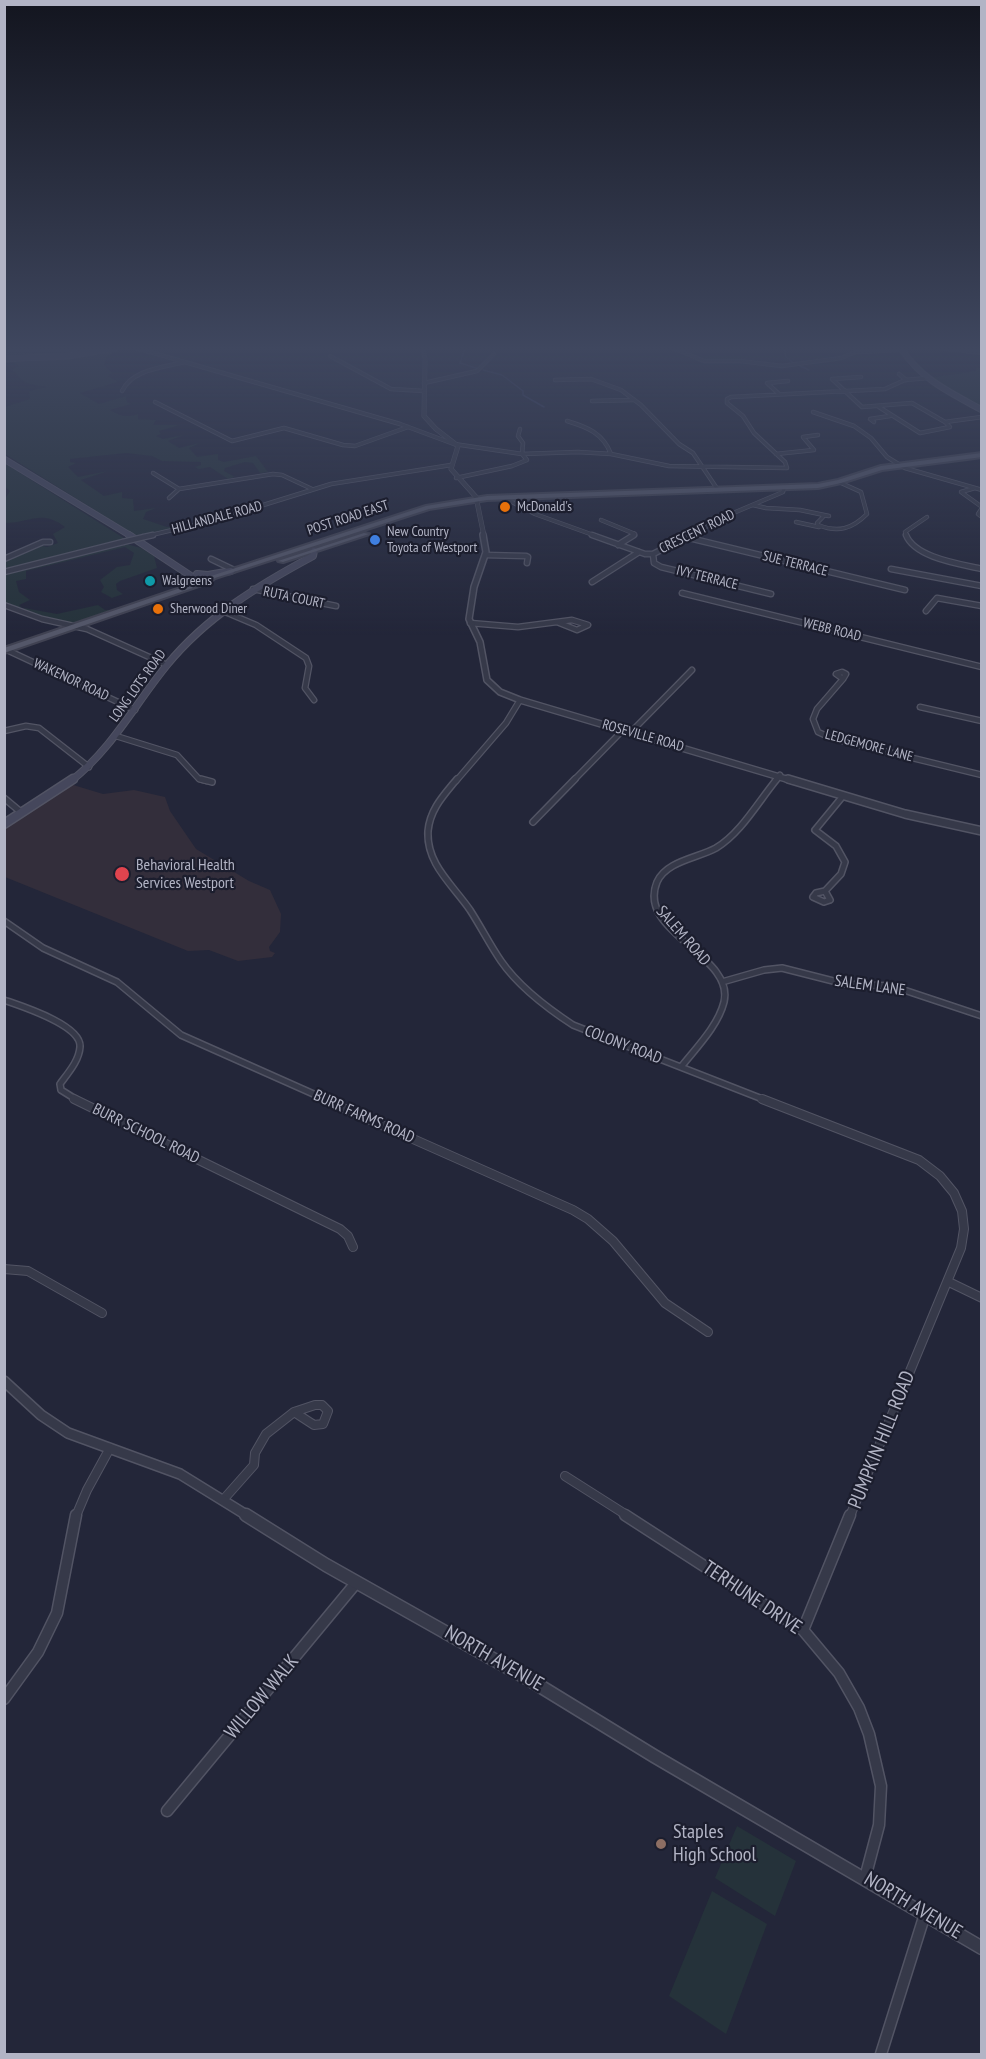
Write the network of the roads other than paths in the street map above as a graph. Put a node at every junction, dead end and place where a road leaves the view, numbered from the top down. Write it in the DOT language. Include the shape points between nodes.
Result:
graph roads {
  1 [pos="341,444"];
  2 [pos="360,444"];
  3 [pos="457,444"];
  4 [pos="522,444"];
  5 [pos="607,444"];
  6 [pos="679,444"];
  7 [pos="765,444"];
  8 [pos="809,444"];
  9 [pos="875,444"];
  10 [pos="522,454"];
  11 [pos="535,454"];
  12 [pos="611,454"];
  13 [pos="776,454"];
  14 [pos="981,455"];
  15 [pos="4,459"];
  16 [pos="527,460"];
  17 [pos="899,465"];
  18 [pos="451,466"];
  19 [pos="704,467"];
  20 [pos="153,472"];
  21 [pos="456,478"];
  22 [pos="839,482"];
  23 [pos="961,484"];
  24 [pos="784,488"];
  25 [pos="975,488"];
  26 [pos="179,489"];
  27 [pos="312,489"];
  28 [pos="718,490"];
  29 [pos="981,490"];
  30 [pos="957,491"];
  31 [pos="169,498"];
  32 [pos="506,499"];
  33 [pos="478,500"];
  34 [pos="753,505"];
  35 [pos="432,506"];
  36 [pos="981,508"];
  37 [pos="438,511"];
  38 [pos="927,517"];
  39 [pos="981,517"];
  40 [pos="601,520"];
  41 [pos="796,522"];
  42 [pos="817,523"];
  43 [pos="810,525"];
  44 [pos="821,527"];
  45 [pos="684,537"];
  46 [pos="50,542"];
  47 [pos="618,545"];
  48 [pos="303,547"];
  49 [pos="314,551"];
  50 [pos="157,552"];
  51 [pos="639,552"];
  52 [pos="653,554"];
  53 [pos="301,555"];
  54 [pos="485,555"];
  55 [pos="4,559"];
  56 [pos="211,559"];
  57 [pos="527,563"];
  58 [pos="294,565"];
  59 [pos="891,569"];
  60 [pos="981,569"];
  61 [pos="232,570"];
  62 [pos="4,572"];
  63 [pos="197,574"];
  64 [pos="204,582"];
  65 [pos="591,582"];
  66 [pos="981,586"];
  67 [pos="253,589"];
  68 [pos="905,590"];
  69 [pos="682,593"];
  70 [pos="771,594"];
  71 [pos="4,605"];
  72 [pos="336,606"];
  73 [pos="981,606"];
  74 [pos="224,611"];
  75 [pos="926,611"];
  76 [pos="557,622"];
  77 [pos="470,623"];
  78 [pos="75,627"];
  79 [pos="6,650"];
  80 [pos="166,665"];
  81 [pos="981,667"];
  82 [pos="692,670"];
  83 [pos="843,679"];
  84 [pos="314,700"];
  85 [pos="520,700"];
  86 [pos="920,707"];
  87 [pos="135,710"];
  88 [pos="981,721"];
  89 [pos="623,730"];
  90 [pos="4,731"];
  91 [pos="631,732"];
  92 [pos="116,736"];
  93 [pos="89,767"];
  94 [pos="780,775"];
  95 [pos="981,776"];
  96 [pos="212,782"];
  97 [pos="843,796"];
  98 [pos="4,798"];
  99 [pos="22,813"];
  100 [pos="533,822"];
  101 [pos="4,824"];
  102 [pos="981,831"];
  103 [pos="825,891"];
  104 [pos="4,921"];
  105 [pos="722,982"];
  106 [pos="4,1000"];
  107 [pos="981,1016"];
  108 [pos="681,1067"];
  109 [pos="353,1247"];
  110 [pos="4,1269"];
  111 [pos="951,1283"];
  112 [pos="981,1298"];
  113 [pos="102,1313"];
  114 [pos="708,1332"];
  115 [pos="4,1381"];
  116 [pos="294,1412"];
  117 [pos="110,1448"];
  118 [pos="565,1476"];
  119 [pos="223,1500"];
  120 [pos="356,1583"];
  121 [pos="802,1630"];
  122 [pos="4,1699"];
  123 [pos="166,1811"];
  124 [pos="865,1878"];
  125 [pos="925,1913"];
  126 [pos="981,1947"];
  127 [pos="880,2055"];
  1 -- 2 [label="street"];
  3 -- 10 [label="street"];
  3 -- 18 [label="street" via="459,449"];
  4 -- 10 [label="street"];
  5 -- 12 [label="street"];
  6 -- 19 [label="street" via="692,451"];
  7 -- 13 [label="street"];
  8 -- 13 [label="street" via="814,450"];
  9 -- 17 [label="street"];
  10 -- 11 [label="street"];
  10 -- 16 [label="street"];
  11 -- 12 [label="street"];
  11 -- 16 [label="street"];
  12 -- 19 [label="street" via="661,466"];
  13 -- 19 [label="street" via="788,467"];
  14 -- 17 [label="main road, POST ROAD EAST"];
  15 -- 50 [label="main road"];
  16 -- 21 [label="street"];
  17 -- 22 [label="main road, POST ROAD EAST"];
  17 -- 23 [label="street"];
  18 -- 21 [label="street"];
  18 -- 27 [label="street, HILLANDALE ROAD"];
  19 -- 28 [label="street"];
  20 -- 26 [label="street"];
  21 -- 33 [label="street"];
  22 -- 24 [label="main road, POST ROAD EAST"];
  22 -- 44 [label="street" via="861,492 867,514 848,530"];
  23 -- 25 [label="street"];
  23 -- 30 [label="street"];
  24 -- 28 [label="main road, POST ROAD EAST"];
  24 -- 34 [label="street, CRESCENT ROAD" via="783,492"];
  25 -- 29 [label="street"];
  25 -- 36 [label="street" via="961,492"];
  26 -- 27 [label="street" via="273,474"];
  26 -- 31 [label="street"];
  27 -- 62 [label="street, HILLANDALE ROAD, bridge" via="215,520"];
  28 -- 32 [label="main road, POST ROAD EAST"];
  32 -- 33 [label="main road, POST ROAD EAST"];
  32 -- 47 [label="street, CRESCENT ROAD"];
  33 -- 35 [label="main road, POST ROAD EAST"];
  33 -- 37 [label="main road, POST ROAD EAST"];
  33 -- 54 [label="street, ROSEVILLE ROAD"];
  34 -- 42 [label="street" via="823,516"];
  34 -- 45 [label="street, CRESCENT ROAD"];
  35 -- 37 [label="main road"];
  35 -- 48 [label="main road, POST ROAD EAST"];
  36 -- 39 [label="street"];
  37 -- 49 [label="main road, POST ROAD EAST"];
  38 -- 60 [label="street" via="905,532 908,540 939,560"];
  40 -- 47 [label="street" via="635,534"];
  41 -- 43 [label="street"];
  42 -- 43 [label="street"];
  42 -- 44 [label="street"];
  43 -- 44 [label="street"];
  45 -- 52 [label="street, CRESCENT ROAD"];
  45 -- 68 [label="street, SUE TERRACE"];
  46 -- 55 [label="street"];
  47 -- 51 [label="street, CRESCENT ROAD"];
  48 -- 53 [label="main road, LONG LOTS ROAD" via="297,551"];
  48 -- 61 [label="main road, POST ROAD EAST"];
  49 -- 53 [label="main road, POST ROAD EAST"];
  49 -- 58 [label="main road, LONG LOTS ROAD" via="313,556"];
  50 -- 63 [label="main road"];
  50 -- 64 [label="main road"];
  51 -- 52 [label="street, CRESCENT ROAD"];
  51 -- 65 [label="street"];
  52 -- 70 [label="street, IVY TERRACE" via="654,563 661,567"];
  53 -- 58 [label="main road, LONG LOTS ROAD" via="302,559"];
  53 -- 64 [label="main road, POST ROAD EAST"];
  54 -- 57 [label="street" via="526,556"];
  54 -- 77 [label="street, ROSEVILLE ROAD" via="472,593"];
  56 -- 61 [label="street"];
  58 -- 67 [label="main road, LONG LOTS ROAD"];
  59 -- 66 [label="street"];
  61 -- 63 [label="main road"];
  61 -- 64 [label="main road, POST ROAD EAST"];
  63 -- 64 [label="main road"];
  64 -- 78 [label="main road, POST ROAD EAST"];
  67 -- 72 [label="street, RUTA COURT"];
  67 -- 74 [label="main road, LONG LOTS ROAD"];
  69 -- 81 [label="street, WEBB ROAD"];
  71 -- 78 [label="street"];
  73 -- 75 [label="street" via="938,598"];
  74 -- 80 [label="main road, LONG LOTS ROAD"];
  74 -- 84 [label="street" via="256,625 306,658 309,666 305,688"];
  76 -- 76 [label="street" via="574,620 588,625 577,630"];
  76 -- 77 [label="street" via="519,627"];
  77 -- 85 [label="street, ROSEVILLE ROAD" via="480,642 488,683"];
  78 -- 79 [label="main road, POST ROAD EAST"];
  78 -- 80 [label="street"];
  79 -- 87 [label="street, WAKENOR ROAD"];
  80 -- 87 [label="main road, LONG LOTS ROAD"];
  82 -- 91 [label="street"];
  83 -- 95 [label="street, LEDGEMORE LANE" via="817,709 813,719 818,732"];
  85 -- 89 [label="street, ROSEVILLE ROAD"];
  85 -- 108 [label="street, COLONY ROAD" via="506,723 435,807 428,832 432,856 502,963 546,1008 586,1032"];
  86 -- 88 [label="street"];
  87 -- 92 [label="main road, LONG LOTS ROAD"];
  89 -- 91 [label="street, ROSEVILLE ROAD"];
  89 -- 100 [label="street"];
  90 -- 93 [label="street" via="37,727"];
  91 -- 94 [label="street, ROSEVILLE ROAD"];
  92 -- 93 [label="main road, LONG LOTS ROAD"];
  92 -- 96 [label="street" via="177,755 199,779"];
  93 -- 99 [label="main road, LONG LOTS ROAD"];
  94 -- 97 [label="street, ROSEVILLE ROAD"];
  94 -- 105 [label="street, SALEM ROAD" via="724,842 666,871 654,889 657,910"];
  97 -- 102 [label="street, ROSEVILLE ROAD"];
  97 -- 103 [label="street" via="815,831 838,848 845,860 844,868"];
  98 -- 99 [label="street"];
  99 -- 101 [label="main road, LONG LOTS ROAD"];
  104 -- 114 [label="street, BURR FARMS ROAD" via="43,948 117,982 181,1035 573,1210 613,1242 664,1303"];
  105 -- 107 [label="street, SALEM LANE" via="782,968 845,984 892,986"];
  105 -- 108 [label="street, SALEM ROAD" via="722,1008"];
  106 -- 109 [label="street, BURR SCHOOL ROAD" via="69,1028 79,1037 78,1054 60,1084 67,1095 340,1229"];
  108 -- 111 [label="street, COLONY ROAD" via="919,1160 942,1175 960,1196 969,1217 965,1250"];
  110 -- 113 [label="street" via="28,1271"];
  111 -- 112 [label="street"];
  111 -- 121 [label="street, PUMPKIN HILL ROAD" via="934,1312"];
  115 -- 117 [label="street, NORTH AVENUE" via="53,1425"];
  116 -- 119 [label="street" via="261,1440 254,1465"];
  117 -- 119 [label="street, NORTH AVENUE" via="158,1464"];
  117 -- 122 [label="street" via="80,1505 55,1619"];
  118 -- 121 [label="street, TERHUNE DRIVE"];
  119 -- 120 [label="street, NORTH AVENUE"];
  120 -- 123 [label="street, WILLOW WALK"];
  120 -- 124 [label="street, NORTH AVENUE" via="424,1618"];
  121 -- 124 [label="street, TERHUNE DRIVE" via="839,1673 869,1734 881,1786 879,1825"];
  124 -- 125 [label="street, NORTH AVENUE"];
  125 -- 126 [label="street, NORTH AVENUE"];
  125 -- 127 [label="street"];
}
